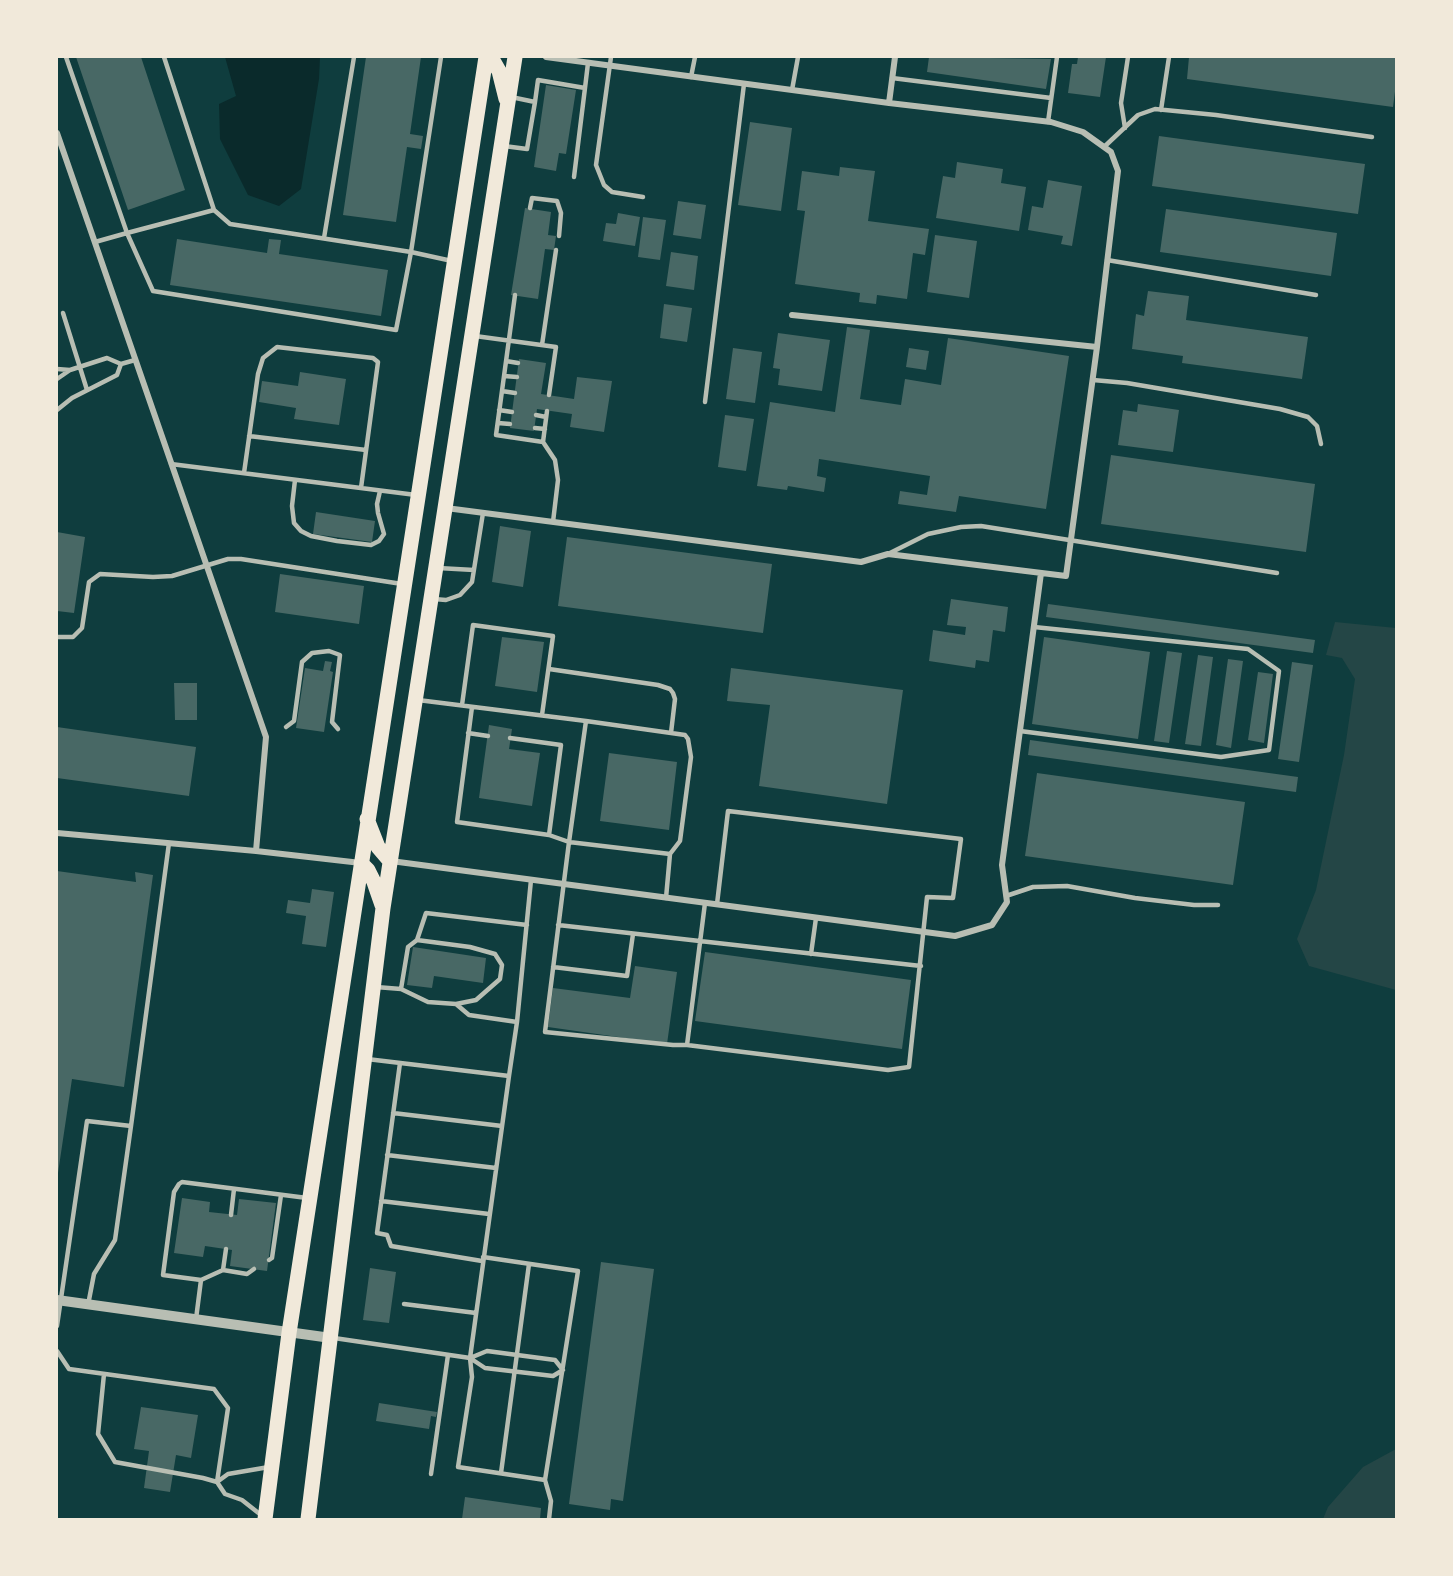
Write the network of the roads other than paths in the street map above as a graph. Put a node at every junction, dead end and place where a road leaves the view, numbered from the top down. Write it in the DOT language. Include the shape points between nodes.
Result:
graph roads {
  1 [pos="66,57"];
  2 [pos="164,57"];
  3 [pos="354,57"];
  4 [pos="441,57"];
  5 [pos="486,57"];
  6 [pos="491,57"];
  7 [pos="515,57"];
  8 [pos="546,57"];
  9 [pos="611,57"];
  10 [pos="695,57"];
  11 [pos="798,57"];
  12 [pos="895,57"];
  13 [pos="1057,57"];
  14 [pos="1128,57"];
  15 [pos="1169,57"];
  16 [pos="557,58"];
  17 [pos="588,63"];
  18 [pos="610,66"];
  19 [pos="691,76"];
  20 [pos="892,78"];
  21 [pos="744,84"];
  22 [pos="585,88"];
  23 [pos="792,90"];
  24 [pos="1051,98"];
  25 [pos="508,101"];
  26 [pos="536,102"];
  27 [pos="889,103"];
  28 [pos="1161,110"];
  29 [pos="1048,122"];
  30 [pos="1125,128"];
  31 [pos="57,133"];
  32 [pos="1372,137"];
  33 [pos="1101,145"];
  34 [pos="501,146"];
  35 [pos="574,177"];
  36 [pos="643,197"];
  37 [pos="530,208"];
  38 [pos="214,210"];
  39 [pos="127,233"];
  40 [pos="559,236"];
  41 [pos="324,238"];
  42 [pos="94,242"];
  43 [pos="556,250"];
  44 [pos="411,252"];
  45 [pos="1107,260"];
  46 [pos="454,262"];
  47 [pos="1316,295"];
  48 [pos="515,296"];
  49 [pos="63,313"];
  50 [pos="792,315"];
  51 [pos="472,335"];
  52 [pos="508,340"];
  53 [pos="542,345"];
  54 [pos="1097,347"];
  55 [pos="135,360"];
  56 [pos="506,361"];
  57 [pos="518,363"];
  58 [pos="121,364"];
  59 [pos="79,367"];
  60 [pos="545,367"];
  61 [pos="553,368"];
  62 [pos="57,369"];
  63 [pos="70,370"];
  64 [pos="504,376"];
  65 [pos="517,377"];
  66 [pos="57,379"];
  67 [pos="1093,380"];
  68 [pos="543,381"];
  69 [pos="551,382"];
  70 [pos="87,390"];
  71 [pos="502,391"];
  72 [pos="515,393"];
  73 [pos="549,395"];
  74 [pos="705,402"];
  75 [pos="57,410"];
  76 [pos="499,410"];
  77 [pos="548,411"];
  78 [pos="512,412"];
  79 [pos="536,416"];
  80 [pos="546,417"];
  81 [pos="498,423"];
  82 [pos="510,424"];
  83 [pos="535,428"];
  84 [pos="545,429"];
  85 [pos="249,436"];
  86 [pos="543,442"];
  87 [pos="1321,444"];
  88 [pos="366,450"];
  89 [pos="171,464"];
  90 [pos="244,473"];
  91 [pos="295,480"];
  92 [pos="361,488"];
  93 [pos="380,491"];
  94 [pos="418,496"];
  95 [pos="445,508"];
  96 [pos="483,513"];
  97 [pos="553,522"];
  98 [pos="1070,540"];
  99 [pos="888,554"];
  100 [pos="206,565"];
  101 [pos="436,567"];
  102 [pos="474,570"];
  103 [pos="1041,573"];
  104 [pos="1277,573"];
  105 [pos="404,584"];
  106 [pos="431,599"];
  107 [pos="1034,627"];
  108 [pos="57,638"];
  109 [pos="549,669"];
  110 [pos="416,699"];
  111 [pos="462,705"];
  112 [pos="472,706"];
  113 [pos="542,716"];
  114 [pos="586,721"];
  115 [pos="286,728"];
  116 [pos="338,729"];
  117 [pos="1020,731"];
  118 [pos="468,733"];
  119 [pos="671,733"];
  120 [pos="488,736"];
  121 [pos="510,738"];
  122 [pos="367,819"];
  123 [pos="57,833"];
  124 [pos="549,835"];
  125 [pos="569,842"];
  126 [pos="169,843"];
  127 [pos="256,851"];
  128 [pos="670,854"];
  129 [pos="390,861"];
  130 [pos="361,863"];
  131 [pos="531,880"];
  132 [pos="565,884"];
  133 [pos="1006,896"];
  134 [pos="666,898"];
  135 [pos="705,903"];
  136 [pos="717,904"];
  137 [pos="1218,905"];
  138 [pos="383,908"];
  139 [pos="816,918"];
  140 [pos="527,925"];
  141 [pos="558,926"];
  142 [pos="924,932"];
  143 [pos="633,934"];
  144 [pos="417,940"];
  145 [pos="700,941"];
  146 [pos="811,954"];
  147 [pos="921,966"];
  148 [pos="553,967"];
  149 [pos="373,987"];
  150 [pos="401,989"];
  151 [pos="456,1004"];
  152 [pos="517,1022"];
  153 [pos="687,1045"];
  154 [pos="364,1059"];
  155 [pos="400,1063"];
  156 [pos="509,1076"];
  157 [pos="393,1113"];
  158 [pos="131,1126"];
  159 [pos="502,1126"];
  160 [pos="387,1155"];
  161 [pos="496,1168"];
  162 [pos="234,1188"];
  163 [pos="281,1195"];
  164 [pos="310,1198"];
  165 [pos="381,1201"];
  166 [pos="489,1214"];
  167 [pos="231,1215"];
  168 [pos="226,1249"];
  169 [pos="482,1259"];
  170 [pos="269,1260"];
  171 [pos="529,1264"];
  172 [pos="254,1269"];
  173 [pos="223,1270"];
  174 [pos="201,1280"];
  175 [pos="58,1301"];
  176 [pos="405,1304"];
  177 [pos="88,1305"];
  178 [pos="476,1313"];
  179 [pos="196,1319"];
  180 [pos="57,1326"];
  181 [pos="289,1333"];
  182 [pos="331,1338"];
  183 [pos="57,1351"];
  184 [pos="448,1355"];
  185 [pos="518,1355"];
  186 [pos="470,1358"];
  187 [pos="563,1370"];
  188 [pos="516,1372"];
  189 [pos="104,1374"];
  190 [pos="272,1466"];
  191 [pos="501,1473"];
  192 [pos="431,1474"];
  193 [pos="545,1480"];
  194 [pos="217,1482"];
  195 [pos="265,1518"];
  196 [pos="308,1519"];
  197 [pos="549,1519"];
  1 -- 39 [label="lane"];
  2 -- 38 [label="lane"];
  3 -- 41 [label="lane"];
  4 -- 44 [label="lane"];
  5 -- 46 [label="main road"];
  6 -- 25 [label="main road"];
  7 -- 25 [label="main road"];
  8 -- 16 [label="street"];
  9 -- 18 [label="lane"];
  10 -- 19 [label="lane"];
  11 -- 23 [label="lane"];
  12 -- 20 [label="street"];
  13 -- 24 [label="lane"];
  14 -- 30 [label="lane" via="1121,103"];
  15 -- 28 [label="lane"];
  16 -- 17 [label="street"];
  17 -- 18 [label="street"];
  17 -- 22 [label="lane"];
  18 -- 19 [label="street"];
  18 -- 36 [label="lane" via="596,165 604,185 612,192"];
  19 -- 21 [label="street"];
  20 -- 24 [label="lane"];
  20 -- 27 [label="street"];
  21 -- 23 [label="street"];
  21 -- 74 [label="lane"];
  22 -- 26 [label="lane" via="538,80"];
  22 -- 35 [label="lane"];
  23 -- 27 [label="street"];
  24 -- 29 [label="lane"];
  25 -- 26 [label="lane"];
  25 -- 34 [label="main road"];
  26 -- 34 [label="lane" via="527,149"];
  27 -- 29 [label="street"];
  28 -- 30 [label="lane" via="1138,115"];
  28 -- 32 [label="lane"];
  29 -- 33 [label="street" via="1083,132"];
  30 -- 33 [label="lane"];
  31 -- 42 [label="street"];
  33 -- 45 [label="street" via="1111,152 1118,171"];
  34 -- 51 [label="main road"];
  37 -- 40 [label="lane" via="532,198 557,201 561,213"];
  38 -- 39 [label="lane"];
  38 -- 41 [label="lane" via="230,224"];
  39 -- 42 [label="lane"];
  39 -- 44 [label="lane" via="153,291 396,330"];
  41 -- 44 [label="lane"];
  42 -- 55 [label="street"];
  43 -- 53 [label="lane"];
  44 -- 46 [label="lane"];
  45 -- 47 [label="lane"];
  45 -- 54 [label="street"];
  46 -- 94 [label="main road"];
  48 -- 52 [label="lane"];
  49 -- 59 [label="lane"];
  50 -- 54 [label="street"];
  51 -- 52 [label="lane"];
  51 -- 95 [label="main road"];
  52 -- 53 [label="lane"];
  52 -- 56 [label="lane"];
  53 -- 61 [label="lane" via="556,346"];
  54 -- 67 [label="street"];
  55 -- 58 [label="lane"];
  55 -- 89 [label="street"];
  56 -- 57 [label="lane"];
  56 -- 64 [label="lane"];
  58 -- 59 [label="lane" via="107,358"];
  58 -- 70 [label="lane" via="117,375"];
  59 -- 63 [label="lane"];
  59 -- 70 [label="lane"];
  60 -- 61 [label="lane"];
  61 -- 69 [label="lane"];
  62 -- 63 [label="lane"];
  63 -- 66 [label="lane"];
  64 -- 65 [label="lane"];
  64 -- 71 [label="lane"];
  67 -- 87 [label="lane" via="1280,409 1308,417 1317,426"];
  67 -- 98 [label="street"];
  68 -- 69 [label="lane"];
  69 -- 73 [label="lane"];
  70 -- 75 [label="lane"];
  71 -- 72 [label="lane"];
  71 -- 76 [label="lane"];
  76 -- 78 [label="lane"];
  76 -- 81 [label="lane"];
  77 -- 80 [label="lane"];
  79 -- 80 [label="lane"];
  80 -- 84 [label="lane"];
  81 -- 82 [label="lane"];
  81 -- 86 [label="lane" via="496,435"];
  83 -- 84 [label="lane"];
  84 -- 86 [label="lane"];
  85 -- 88 [label="lane"];
  85 -- 88 [label="lane" via="263,358 277,347 373,358 378,362"];
  85 -- 90 [label="lane"];
  86 -- 97 [label="lane" via="555,460 558,480"];
  88 -- 92 [label="lane"];
  89 -- 90 [label="lane"];
  89 -- 100 [label="street"];
  90 -- 91 [label="lane"];
  91 -- 92 [label="lane"];
  91 -- 93 [label="lane" via="294,524 311,536 338,541 371,545 380,541 384,534 377,504"];
  92 -- 93 [label="lane"];
  93 -- 94 [label="lane"];
  94 -- 105 [label="main road"];
  95 -- 96 [label="street"];
  95 -- 101 [label="main road"];
  96 -- 97 [label="street"];
  96 -- 102 [label="lane"];
  97 -- 99 [label="street" via="861,561"];
  98 -- 99 [label="lane" via="981,526 961,527 928,534"];
  98 -- 103 [label="street" via="1066,576"];
  98 -- 104 [label="lane"];
  99 -- 103 [label="street"];
  100 -- 105 [label="lane" via="241,559"];
  100 -- 108 [label="lane" via="172,576 107,573 93,577 88,582 82,628 73,637"];
  100 -- 127 [label="street" via="266,737"];
  101 -- 102 [label="lane"];
  101 -- 106 [label="main road"];
  102 -- 106 [label="lane" via="472,582 460,595 446,600"];
  103 -- 107 [label="street"];
  105 -- 122 [label="main road"];
  106 -- 110 [label="main road"];
  107 -- 117 [label="street"];
  107 -- 117 [label="lane" via="1248,649 1279,671 1269,750 1221,757"];
  109 -- 111 [label="lane" via="553,636 473,625"];
  109 -- 113 [label="lane"];
  109 -- 119 [label="lane" via="670,689 675,699"];
  110 -- 111 [label="lane"];
  110 -- 129 [label="main road"];
  111 -- 112 [label="lane"];
  112 -- 113 [label="lane"];
  112 -- 118 [label="lane"];
  113 -- 114 [label="lane"];
  114 -- 119 [label="lane"];
  114 -- 125 [label="lane"];
  115 -- 116 [label="lane" via="294,721 302,662 312,653 329,651 340,655 332,722"];
  117 -- 133 [label="street" via="1002,865"];
  118 -- 120 [label="lane"];
  118 -- 124 [label="lane" via="457,822"];
  119 -- 128 [label="lane" via="685,735 690,757 680,841"];
  121 -- 124 [label="lane" via="561,744"];
  122 -- 129 [label="main road" via="378,846"];
  122 -- 130 [label="main road"];
  123 -- 126 [label="street"];
  124 -- 125 [label="lane"];
  125 -- 128 [label="lane"];
  125 -- 132 [label="lane"];
  126 -- 127 [label="street"];
  126 -- 158 [label="lane"];
  127 -- 130 [label="street"];
  128 -- 134 [label="lane"];
  129 -- 131 [label="street"];
  129 -- 138 [label="main road"];
  130 -- 138 [label="main road" via="374,882"];
  130 -- 164 [label="main road"];
  131 -- 132 [label="street"];
  131 -- 140 [label="lane"];
  132 -- 134 [label="street"];
  132 -- 141 [label="lane"];
  133 -- 137 [label="lane" via="1033,887 1067,886 1135,898"];
  133 -- 142 [label="street" via="1007,902 992,925 955,936"];
  134 -- 135 [label="street"];
  135 -- 136 [label="street"];
  135 -- 145 [label="lane"];
  136 -- 139 [label="street"];
  136 -- 142 [label="lane" via="728,811 961,839 953,898 927,897"];
  138 -- 149 [label="main road"];
  139 -- 142 [label="street"];
  139 -- 146 [label="lane"];
  140 -- 144 [label="lane" via="426,913"];
  140 -- 152 [label="lane"];
  141 -- 143 [label="lane"];
  141 -- 148 [label="lane"];
  142 -- 147 [label="lane"];
  143 -- 145 [label="lane"];
  143 -- 148 [label="lane" via="627,976"];
  144 -- 150 [label="lane" via="408,947"];
  144 -- 151 [label="lane" via="479,949 495,954 502,965 500,979 491,988 476,1000"];
  145 -- 146 [label="lane"];
  145 -- 153 [label="lane"];
  146 -- 147 [label="lane"];
  147 -- 153 [label="lane" via="909,1067 888,1070"];
  148 -- 153 [label="lane" via="545,1032"];
  149 -- 150 [label="lane"];
  149 -- 154 [label="main road"];
  150 -- 151 [label="lane" via="428,1002"];
  151 -- 152 [label="lane" via="469,1015"];
  152 -- 156 [label="lane"];
  154 -- 155 [label="lane"];
  154 -- 182 [label="main road"];
  155 -- 156 [label="lane"];
  155 -- 157 [label="lane"];
  156 -- 159 [label="lane"];
  157 -- 159 [label="lane"];
  157 -- 160 [label="lane"];
  158 -- 175 [label="lane" via="87,1121"];
  158 -- 177 [label="lane" via="115,1240 94,1274"];
  159 -- 161 [label="lane"];
  160 -- 161 [label="lane"];
  160 -- 165 [label="lane"];
  161 -- 166 [label="lane"];
  162 -- 163 [label="lane"];
  162 -- 167 [label="lane"];
  162 -- 174 [label="lane" via="182,1182 174,1192 163,1275"];
  163 -- 164 [label="lane"];
  163 -- 170 [label="lane"];
  164 -- 181 [label="main road"];
  165 -- 166 [label="lane"];
  165 -- 169 [label="lane" via="377,1233 387,1234 391,1246"];
  166 -- 169 [label="lane"];
  168 -- 173 [label="lane"];
  169 -- 171 [label="lane"];
  169 -- 178 [label="lane"];
  171 -- 185 [label="lane"];
  171 -- 187 [label="lane" via="578,1271"];
  172 -- 173 [label="lane" via="247,1274"];
  173 -- 174 [label="lane"];
  174 -- 179 [label="lane"];
  175 -- 177 [label="street"];
  175 -- 180 [label="lane"];
  176 -- 178 [label="lane"];
  177 -- 179 [label="street"];
  178 -- 186 [label="lane"];
  179 -- 181 [label="street"];
  181 -- 182 [label="street"];
  181 -- 190 [label="main road"];
  182 -- 184 [label="lane"];
  182 -- 196 [label="main road"];
  183 -- 189 [label="lane" via="69,1369"];
  184 -- 186 [label="lane"];
  184 -- 192 [label="lane"];
  185 -- 186 [label="lane" via="487,1351"];
  185 -- 187 [label="lane" via="555,1360"];
  185 -- 188 [label="lane"];
  186 -- 188 [label="lane" via="485,1368"];
  186 -- 191 [label="lane" via="472,1377 458,1467"];
  187 -- 188 [label="lane" via="553,1376"];
  187 -- 193 [label="lane"];
  188 -- 191 [label="lane"];
  189 -- 194 [label="lane" via="98,1434 115,1462"];
  189 -- 194 [label="lane" via="214,1389 228,1408"];
  190 -- 194 [label="lane" via="228,1474"];
  190 -- 195 [label="main road"];
  191 -- 193 [label="lane"];
  193 -- 197 [label="lane" via="551,1501"];
  194 -- 195 [label="lane" via="225,1494 242,1500"];
}
